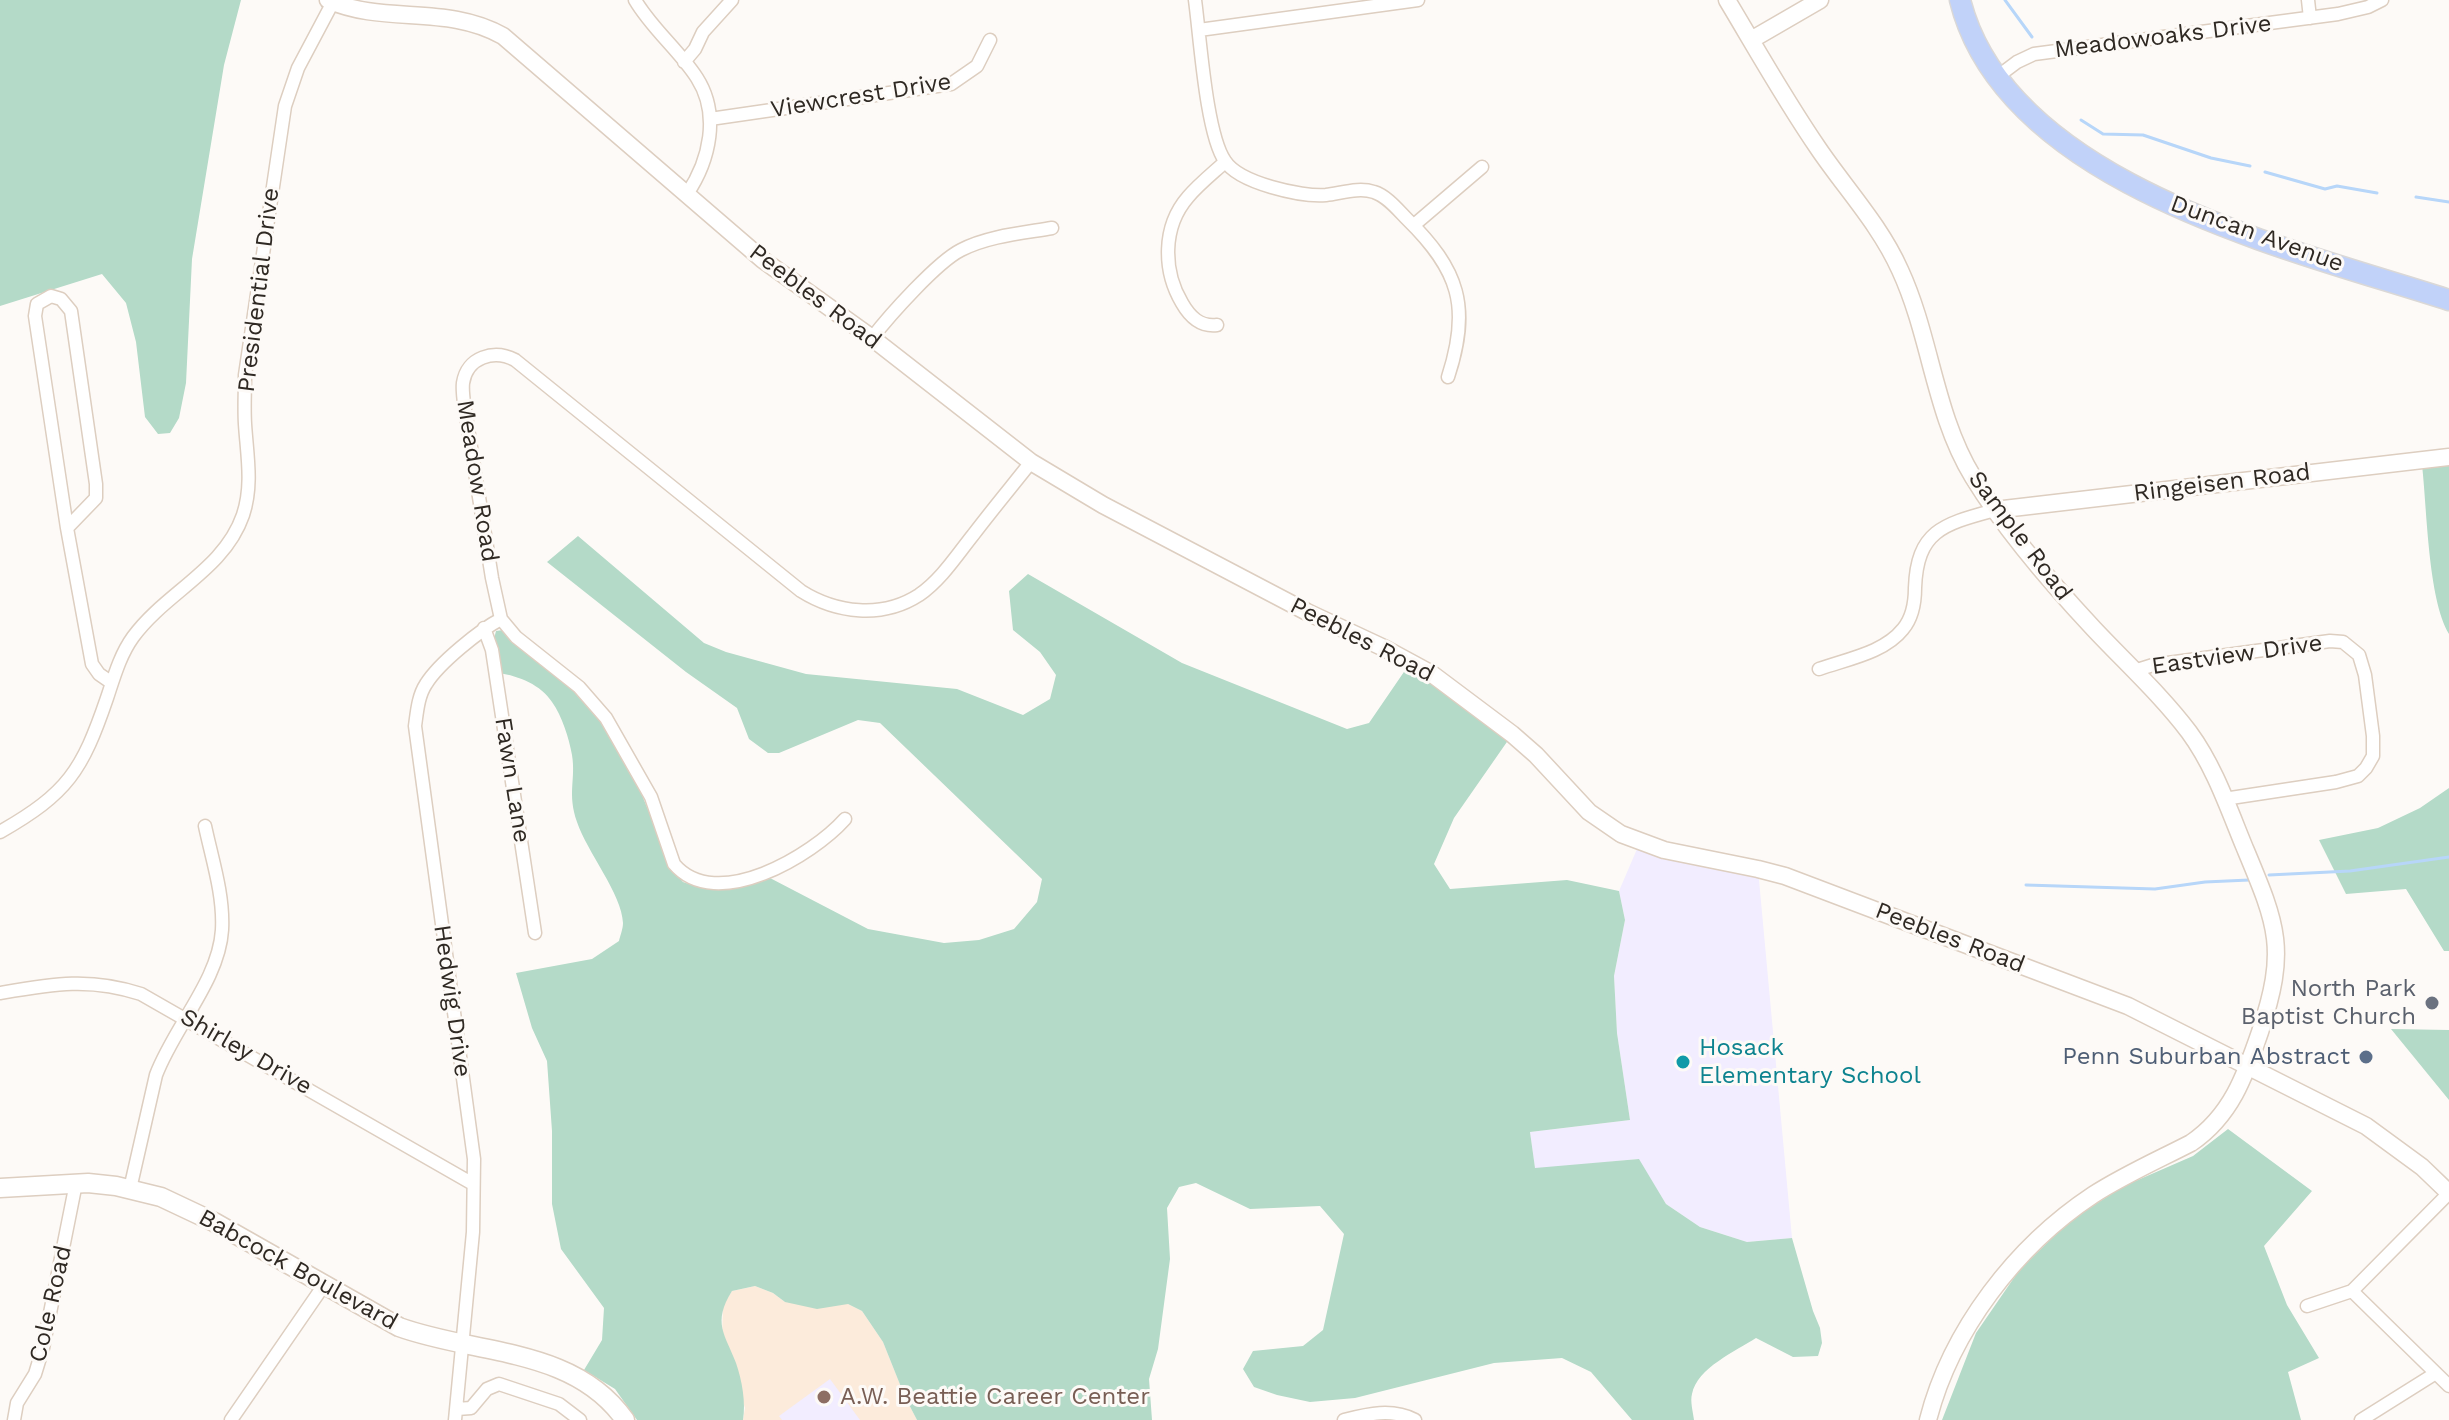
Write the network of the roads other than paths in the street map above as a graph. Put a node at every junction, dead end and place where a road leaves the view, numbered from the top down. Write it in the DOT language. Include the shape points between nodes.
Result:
graph roads {
  1 [pos="635,0"];
  2 [pos="732,0"];
  3 [pos="1195,0"];
  4 [pos="1418,0"];
  5 [pos="1727,0"];
  6 [pos="1820,0"];
  7 [pos="1960,0"];
  8 [pos="2308,0"];
  9 [pos="2382,0"];
  10 [pos="330,1"];
  11 [pos="2310,18"];
  12 [pos="1199,30"];
  13 [pos="990,40"];
  14 [pos="1751,40"];
  15 [pos="684,62"];
  16 [pos="1997,77"];
  17 [pos="710,119"];
  18 [pos="1225,162"];
  19 [pos="1482,167"];
  20 [pos="687,194"];
  21 [pos="1414,225"];
  22 [pos="1052,228"];
  23 [pos="2449,300"];
  24 [pos="1217,325"];
  25 [pos="872,338"];
  26 [pos="1448,377"];
  27 [pos="2449,457"];
  28 [pos="1031,462"];
  29 [pos="1995,510"];
  30 [pos="67,528"];
  31 [pos="501,619"];
  32 [pos="484,628"];
  33 [pos="1819,669"];
  34 [pos="2134,671"];
  35 [pos="112,683"];
  36 [pos="2224,799"];
  37 [pos="845,819"];
  38 [pos="205,826"];
  39 [pos="0,832"];
  40 [pos="535,933"];
  41 [pos="0,993"];
  42 [pos="184,1017"];
  43 [pos="2248,1067"];
  44 [pos="76,1183"];
  45 [pos="473,1184"];
  46 [pos="0,1188"];
  47 [pos="130,1189"];
  48 [pos="2449,1193"];
  49 [pos="324,1285"];
  50 [pos="2352,1291"];
  51 [pos="2307,1306"];
  52 [pos="461,1344"];
  53 [pos="2436,1373"];
  54 [pos="2449,1386"];
  55 [pos="456,1415"];
  56 [pos="14,1420"];
  57 [pos="231,1420"];
  58 [pos="580,1420"];
  59 [pos="625,1420"];
  60 [pos="1344,1420"];
  61 [pos="1415,1420"];
  62 [pos="1928,1420"];
  63 [pos="2361,1420"];
  1 -- 15 [label="street"];
  2 -- 15 [label="street"];
  3 -- 12 [label="street"];
  4 -- 12 [label="street"];
  5 -- 14 [label="street, Sample Road"];
  6 -- 14 [label="street"];
  7 -- 16 [label="main road, Duncan Avenue" via="1980,51"];
  8 -- 11 [label="street"];
  9 -- 11 [label="street, Meadowoaks Drive" via="2355,11"];
  10 -- 20 [label="street, Peebles Road" via="456,18 492,29"];
  10 -- 35 [label="street, Presidential Drive" via="298,68 278,137 245,375 249,484 242,519 218,556 134,635"];
  11 -- 16 [label="street, Meadowoaks Drive" via="2034,54"];
  12 -- 18 [label="street" via="1213,130"];
  13 -- 17 [label="street, Viewcrest Drive" via="977,66 951,84"];
  14 -- 29 [label="street, Sample Road" via="1899,268 1947,424"];
  15 -- 17 [label="street" via="702,88"];
  16 -- 23 [label="main road, Duncan Avenue" via="2054,134 2145,193 2201,219"];
  17 -- 20 [label="street" via="705,158"];
  18 -- 21 [label="street" via="1239,175 1305,194 1373,191"];
  18 -- 24 [label="street" via="1182,205 1168,253 1174,287 1186,310 1201,324"];
  19 -- 21 [label="street"];
  20 -- 25 [label="street, Peebles Road" via="763,260"];
  21 -- 26 [label="street" via="1447,268 1458,297 1459,337"];
  22 -- 25 [label="street" via="961,249"];
  25 -- 28 [label="street, Peebles Road"];
  27 -- 29 [label="street, Ringeisen Road"];
  28 -- 31 [label="street, Meadow Road" via="949,566 919,595 870,611 834,607 789,582 515,360 489,355 467,371 463,390"];
  28 -- 43 [label="street, Peebles Road" via="1103,505 1432,674 1524,744 1589,812 1621,834 1664,850 1816,887 2128,1006"];
  29 -- 33 [label="street" via="1927,539 1917,562 1912,614 1896,637"];
  29 -- 34 [label="street, Sample Road"];
  30 -- 30 [label="street" via="97,492 71,311 51,296 37,304 35,316"];
  30 -- 35 [label="street" via="92,664"];
  31 -- 32 [label="street, Hedwig Drive"];
  31 -- 37 [label="street" via="579,687 606,718 651,797 674,864 689,877 713,882 758,875 799,858"];
  32 -- 40 [label="street, Fawn Lane" via="492,650"];
  32 -- 45 [label="street, Hedwig Drive" via="426,684 415,726 474,1159"];
  34 -- 36 [label="street, Sample Road" via="2189,732"];
  34 -- 36 [label="street, Eastview Drive" via="2313,642 2343,642 2359,655 2373,736 2373,756 2366,768 2336,782"];
  35 -- 39 [label="street, Presidential Drive" via="72,778"];
  36 -- 43 [label="street, Sample Road" via="2267,902 2277,948 2273,990"];
  38 -- 42 [label="street" via="221,903 221,939 210,973"];
  41 -- 42 [label="street, Shirley Drive" via="81,982 111,985"];
  42 -- 45 [label="street, Shirley Drive"];
  42 -- 47 [label="street" via="156,1075"];
  43 -- 48 [label="street, Peebles Road" via="2366,1126"];
  43 -- 62 [label="street, Sample Road" via="2233,1099 2206,1133 2066,1214 2003,1276 1972,1322"];
  44 -- 46 [label="main road, Babcock Boulevard"];
  44 -- 47 [label="main road, Babcock Boulevard"];
  44 -- 56 [label="street, Cole Road" via="43,1348"];
  45 -- 52 [label="street, Hedwig Drive"];
  47 -- 49 [label="main road, Babcock Boulevard" via="188,1208"];
  48 -- 50 [label="street"];
  49 -- 52 [label="main road, Babcock Boulevard" via="399,1327"];
  49 -- 57 [label="street"];
  50 -- 51 [label="street"];
  50 -- 53 [label="street"];
  52 -- 55 [label="street, Hedwig Drive"];
  52 -- 59 [label="main road, Babcock Boulevard" via="571,1373 606,1397"];
  53 -- 54 [label="street"];
  53 -- 63 [label="street"];
  55 -- 58 [label="street" via="499,1384 559,1404"];
  60 -- 61 [label="street" via="1385,1412"];
}
